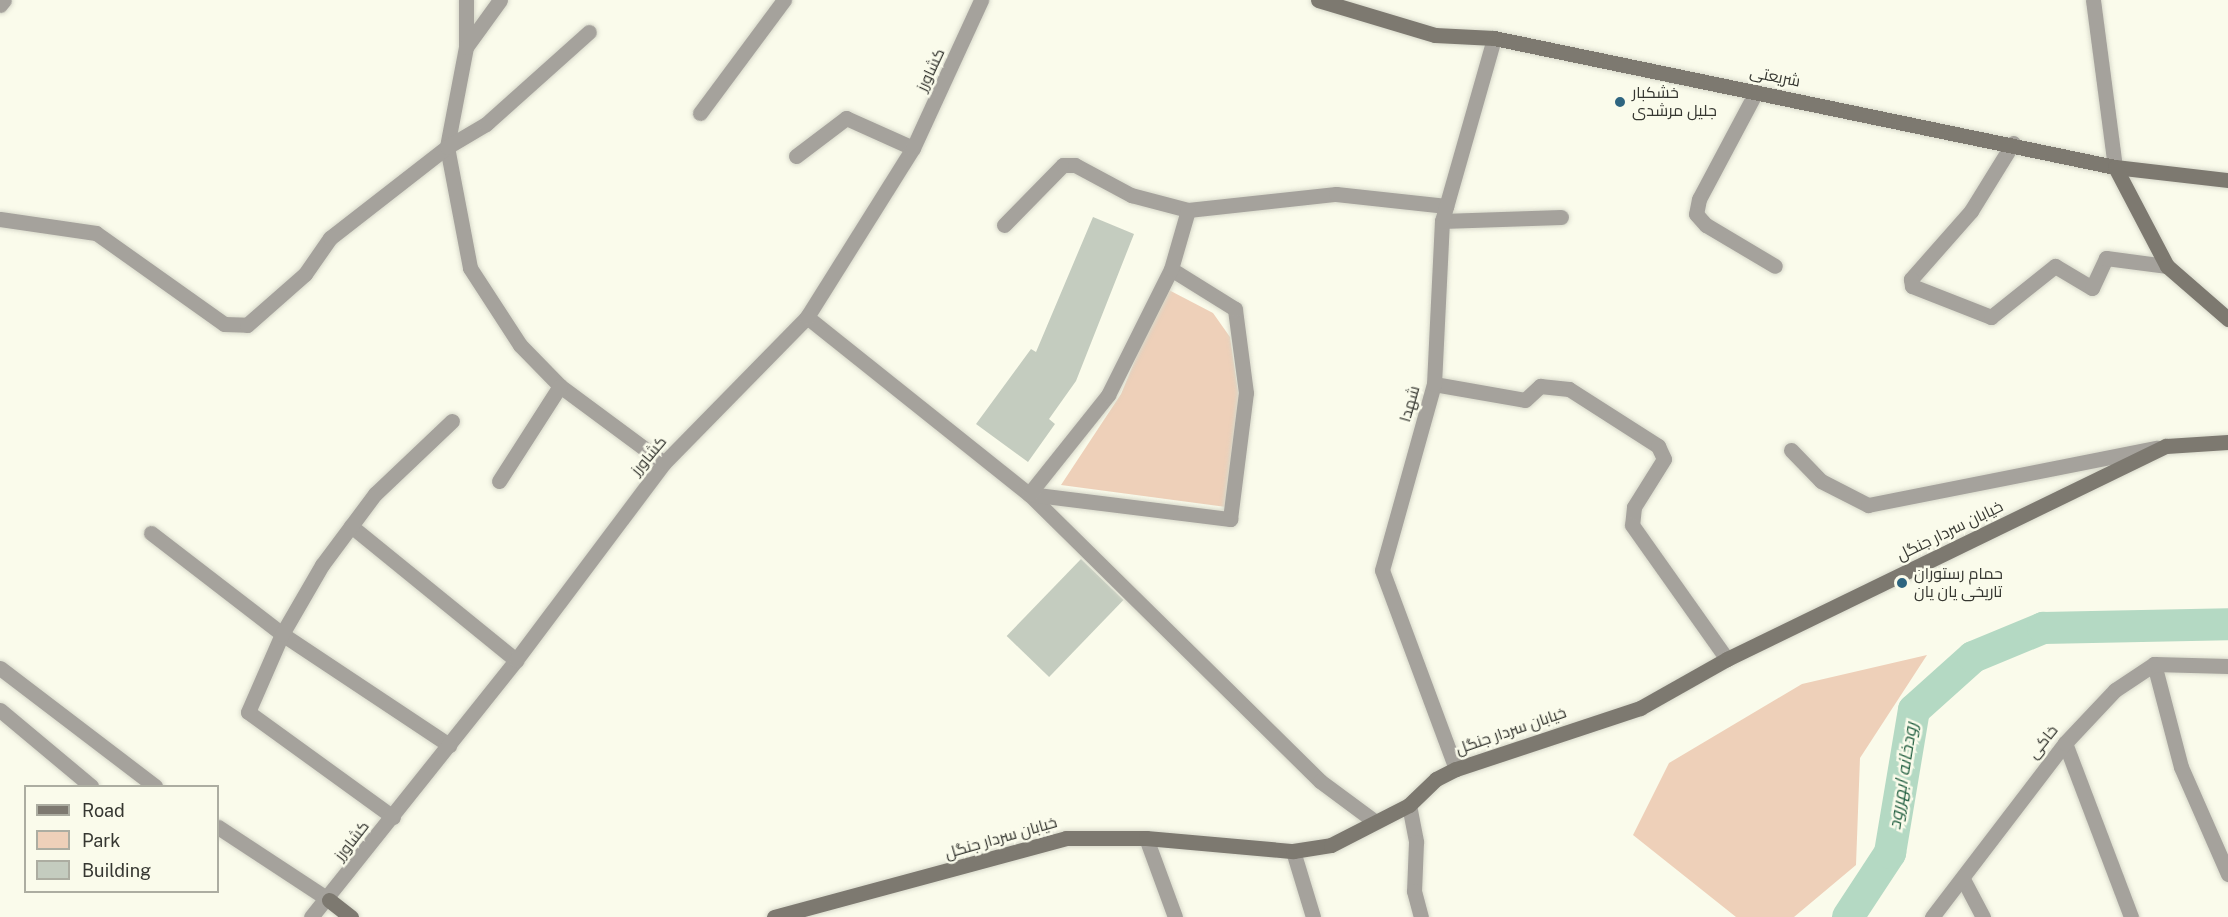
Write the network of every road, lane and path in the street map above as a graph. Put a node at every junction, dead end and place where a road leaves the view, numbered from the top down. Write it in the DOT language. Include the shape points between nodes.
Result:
graph roads {
  1 [pos="4,0"];
  2 [pos="466,0"];
  3 [pos="500,0"];
  4 [pos="784,0"];
  5 [pos="981,0"];
  6 [pos="1318,0"];
  7 [pos="2093,0"];
  8 [pos="0,5"];
  9 [pos="589,33"];
  10 [pos="1494,38"];
  11 [pos="466,47"];
  12 [pos="1756,92"];
  13 [pos="700,113"];
  14 [pos="2013,143"];
  15 [pos="447,147"];
  16 [pos="914,148"];
  17 [pos="796,156"];
  18 [pos="2115,167"];
  19 [pos="2228,180"];
  20 [pos="1188,210"];
  21 [pos="1444,213"];
  22 [pos="1562,217"];
  23 [pos="0,219"];
  24 [pos="1004,225"];
  25 [pos="1775,266"];
  26 [pos="2167,266"];
  27 [pos="1171,269"];
  28 [pos="807,317"];
  29 [pos="2228,319"];
  30 [pos="1434,384"];
  31 [pos="560,386"];
  32 [pos="452,421"];
  33 [pos="2228,442"];
  34 [pos="2166,446"];
  35 [pos="1791,450"];
  36 [pos="664,463"];
  37 [pos="499,482"];
  38 [pos="1029,494"];
  39 [pos="351,526"];
  40 [pos="151,533"];
  41 [pos="282,634"];
  42 [pos="1727,659"];
  43 [pos="516,660"];
  44 [pos="2154,664"];
  45 [pos="2228,666"];
  46 [pos="0,668"];
  47 [pos="0,710"];
  48 [pos="2065,743"];
  49 [pos="449,745"];
  50 [pos="1456,769"];
  51 [pos="90,785"];
  52 [pos="154,785"];
  53 [pos="1408,805"];
  54 [pos="393,817"];
  55 [pos="1374,821"];
  56 [pos="219,828"];
  57 [pos="1146,838"];
  58 [pos="1293,851"];
  59 [pos="2228,874"];
  60 [pos="1964,881"];
  61 [pos="329,900"];
  62 [pos="311,917"];
  63 [pos="351,917"];
  64 [pos="774,917"];
  65 [pos="1175,917"];
  66 [pos="1313,917"];
  67 [pos="1421,917"];
  68 [pos="1932,917"];
  69 [pos="1983,917"];
  70 [pos="2131,917"];
  1 -- 8 [label="street"];
  2 -- 11 [label="street"];
  3 -- 11 [label="street"];
  4 -- 13 [label="street"];
  5 -- 16 [label="street, کشاورز"];
  6 -- 10 [label="main road, شریعتی" via="1435,35"];
  7 -- 18 [label="street"];
  9 -- 15 [label="street" via="486,124"];
  10 -- 12 [label="main road, شریعتی"];
  10 -- 21 [label="street, شهدا"];
  11 -- 15 [label="street"];
  12 -- 14 [label="main road, شریعتی"];
  12 -- 25 [label="street" via="1699,199 1696,214 1706,225"];
  14 -- 18 [label="main road, شریعتی"];
  14 -- 26 [label="street" via="1971,211 1911,279 1912,286 1991,317 2055,266 2092,288 2106,258"];
  15 -- 23 [label="street" via="330,238 305,274 247,325 224,324 96,232"];
  15 -- 31 [label="street" via="470,268 520,345"];
  16 -- 17 [label="street" via="846,118"];
  16 -- 28 [label="street, کشاورز"];
  18 -- 19 [label="main road, شریعتی"];
  18 -- 26 [label="main road"];
  20 -- 21 [label="street" via="1336,194"];
  20 -- 24 [label="street" via="1131,195 1076,165 1063,165"];
  20 -- 27 [label="street"];
  21 -- 22 [label="street"];
  21 -- 30 [label="street, شهدا"];
  26 -- 29 [label="main road"];
  27 -- 38 [label="street" via="1108,394"];
  27 -- 38 [label="street" via="1235,309 1246,393 1230,519"];
  28 -- 36 [label="street, کشاورز"];
  28 -- 38 [label="street"];
  30 -- 42 [label="street" via="1525,400 1540,386 1569,390 1658,446 1664,459 1634,507 1632,525"];
  30 -- 50 [label="street, شهدا" via="1382,570"];
  31 -- 36 [label="street"];
  31 -- 37 [label="street"];
  32 -- 39 [label="street" via="375,494"];
  33 -- 34 [label="main road, خیابان سردار جنگل"];
  34 -- 35 [label="street" via="1868,505 1821,481"];
  34 -- 42 [label="main road, خیابان سردار جنگل"];
  36 -- 43 [label="street, کشاورز"];
  38 -- 55 [label="street" via="1320,781"];
  39 -- 41 [label="street"];
  39 -- 43 [label="street"];
  40 -- 41 [label="street"];
  41 -- 49 [label="street"];
  41 -- 54 [label="street" via="248,712"];
  42 -- 50 [label="main road, خیابان سردار جنگل" via="1640,708"];
  43 -- 49 [label="street, کشاورز"];
  44 -- 45 [label="street"];
  44 -- 48 [label="street, خاکی" via="2115,690"];
  44 -- 59 [label="street" via="2181,767"];
  46 -- 52 [label="street"];
  47 -- 51 [label="street"];
  48 -- 60 [label="street, خاکی"];
  48 -- 70 [label="street"];
  49 -- 54 [label="street, کشاورز"];
  50 -- 53 [label="main road, خیابان سردار جنگل" via="1436,779"];
  53 -- 55 [label="main road, خیابان سردار جنگل"];
  53 -- 67 [label="street" via="1416,842 1414,891"];
  54 -- 61 [label="street, کشاورز"];
  55 -- 58 [label="main road, خیابان سردار جنگل" via="1331,845"];
  56 -- 61 [label="street"];
  57 -- 58 [label="main road, خیابان سردار جنگل"];
  57 -- 64 [label="main road, خیابان سردار جنگل" via="1066,838"];
  57 -- 65 [label="street"];
  58 -- 66 [label="street"];
  60 -- 68 [label="street, خاکی"];
  60 -- 69 [label="street"];
  61 -- 62 [label="street, کشاورز"];
  61 -- 63 [label="main road"];
}
